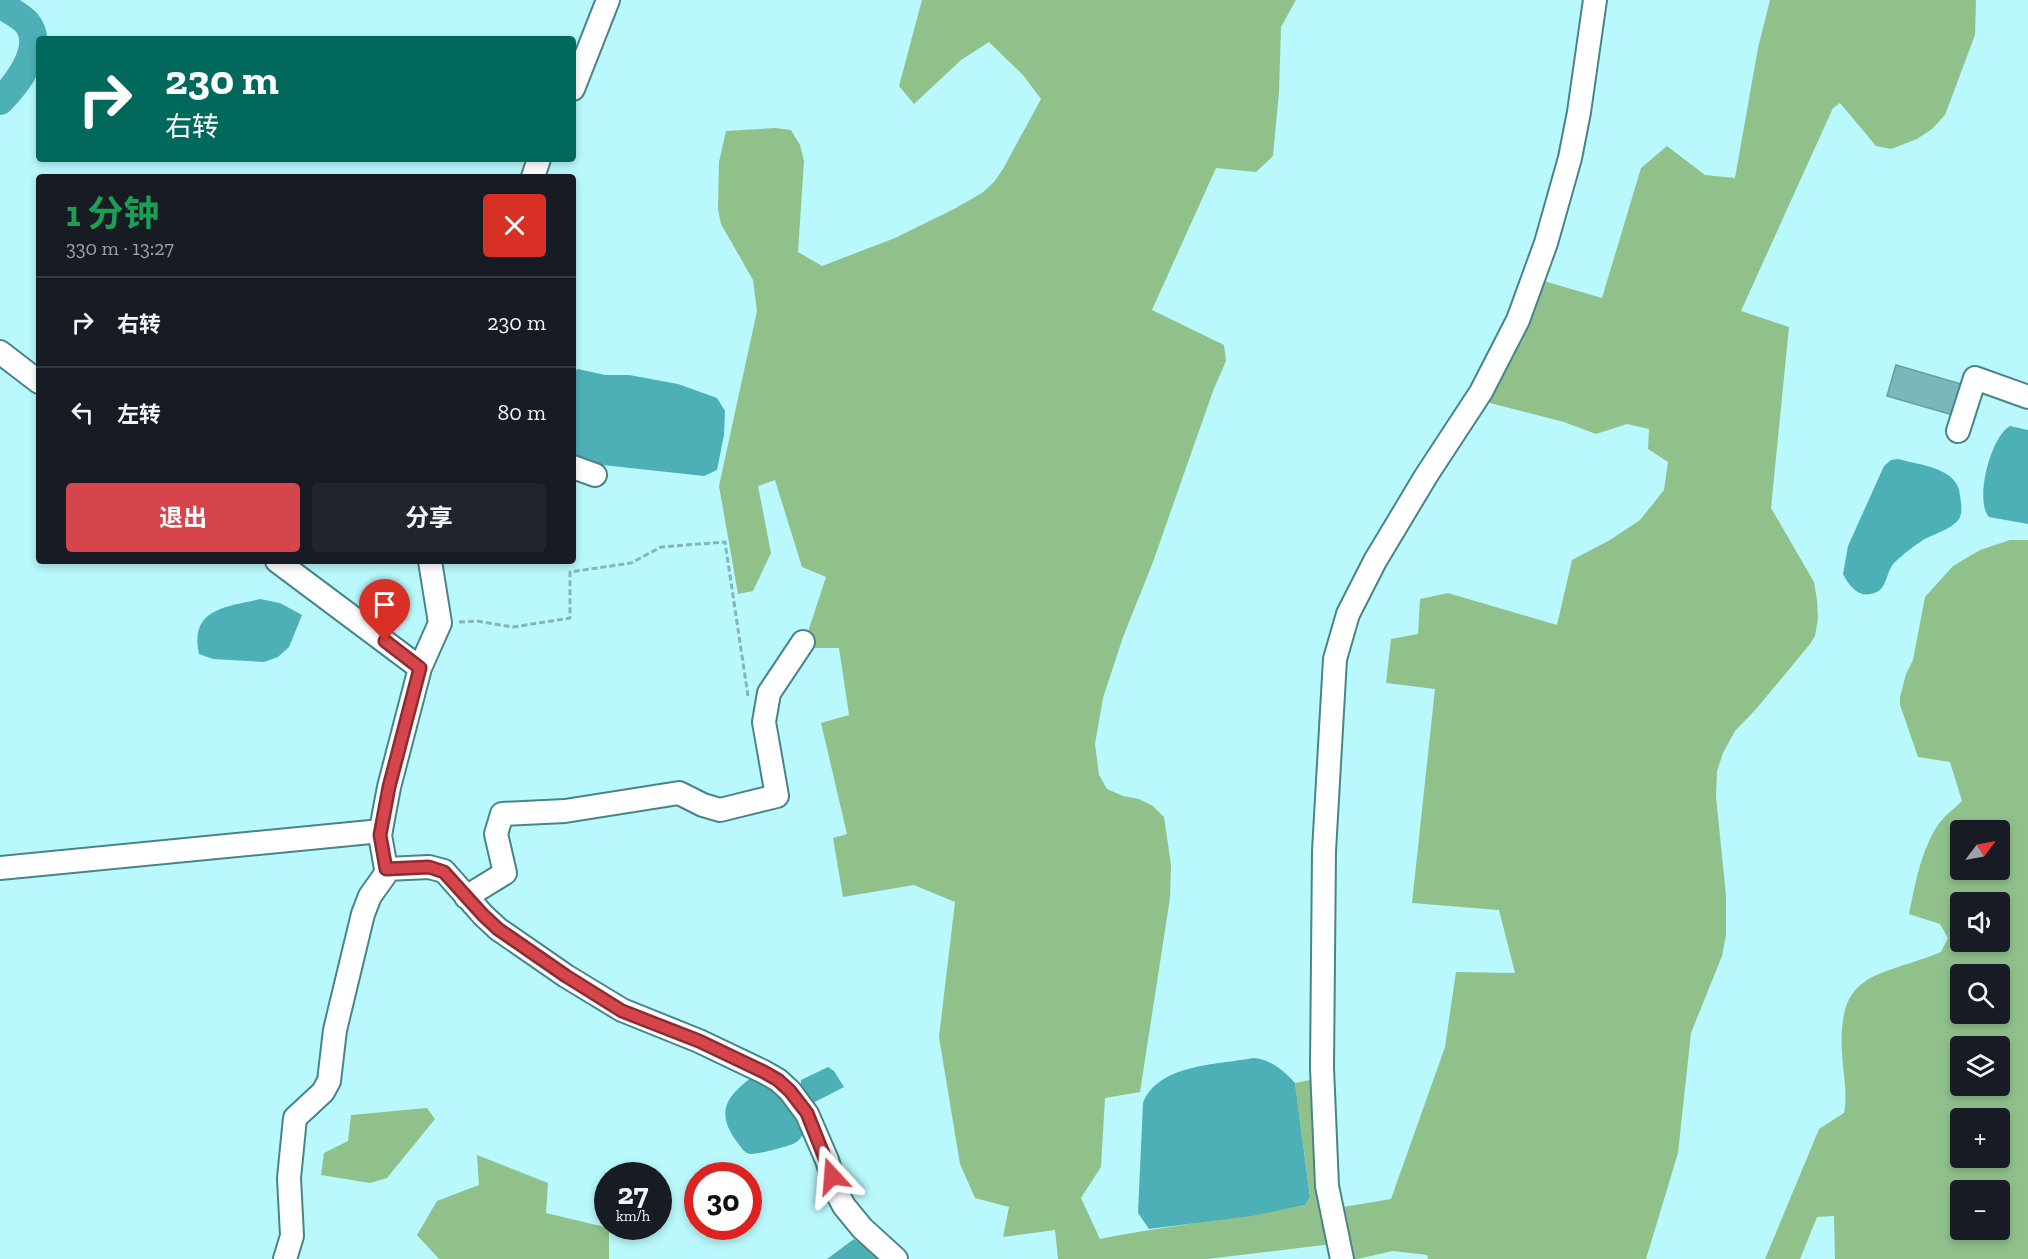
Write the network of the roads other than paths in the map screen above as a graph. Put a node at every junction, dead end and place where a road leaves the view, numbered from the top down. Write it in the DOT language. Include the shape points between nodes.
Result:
graph roads {
  1 [pos="608,0"];
  2 [pos="1595,0"];
  3 [pos="576,81"];
  4 [pos="0,352"];
  5 [pos="36,380"];
  6 [pos="2028,397"];
  7 [pos="1958,431"];
  8 [pos="576,468"];
  9 [pos="595,475"];
  10 [pos="281,564"];
  11 [pos="431,564"];
  12 [pos="803,642"];
  13 [pos="420,668"];
  14 [pos="381,831"];
  15 [pos="0,868"];
  16 [pos="386,869"];
  17 [pos="466,897"];
  18 [pos="285,1259"];
  19 [pos="896,1259"];
  20 [pos="1342,1259"];
  1 -- 3 [label="street"];
  2 -- 20 [label="street" via="1570,158 1546,243 1518,320 1481,392 1375,561 1348,614 1335,659 1324,851 1322,1057 1327,1186"];
  4 -- 5 [label="street"];
  6 -- 7 [label="street" via="1975,378"];
  8 -- 9 [label="street"];
  10 -- 13 [label="street"];
  11 -- 13 [label="street" via="441,623"];
  12 -- 17 [label="street" via="770,693 764,722 777,796 720,810 680,793 565,811 502,814 496,834 505,873"];
  13 -- 14 [label="street"];
  14 -- 15 [label="street"];
  14 -- 16 [label="street"];
  16 -- 17 [label="street" via="437,868"];
  16 -- 18 [label="street" via="363,914 335,1030 329,1081 323,1092 295,1118 289,1178 292,1236"];
  17 -- 19 [label="street" via="513,941 622,1011 699,1041 764,1072 784,1086 807,1113 844,1206"];
}
